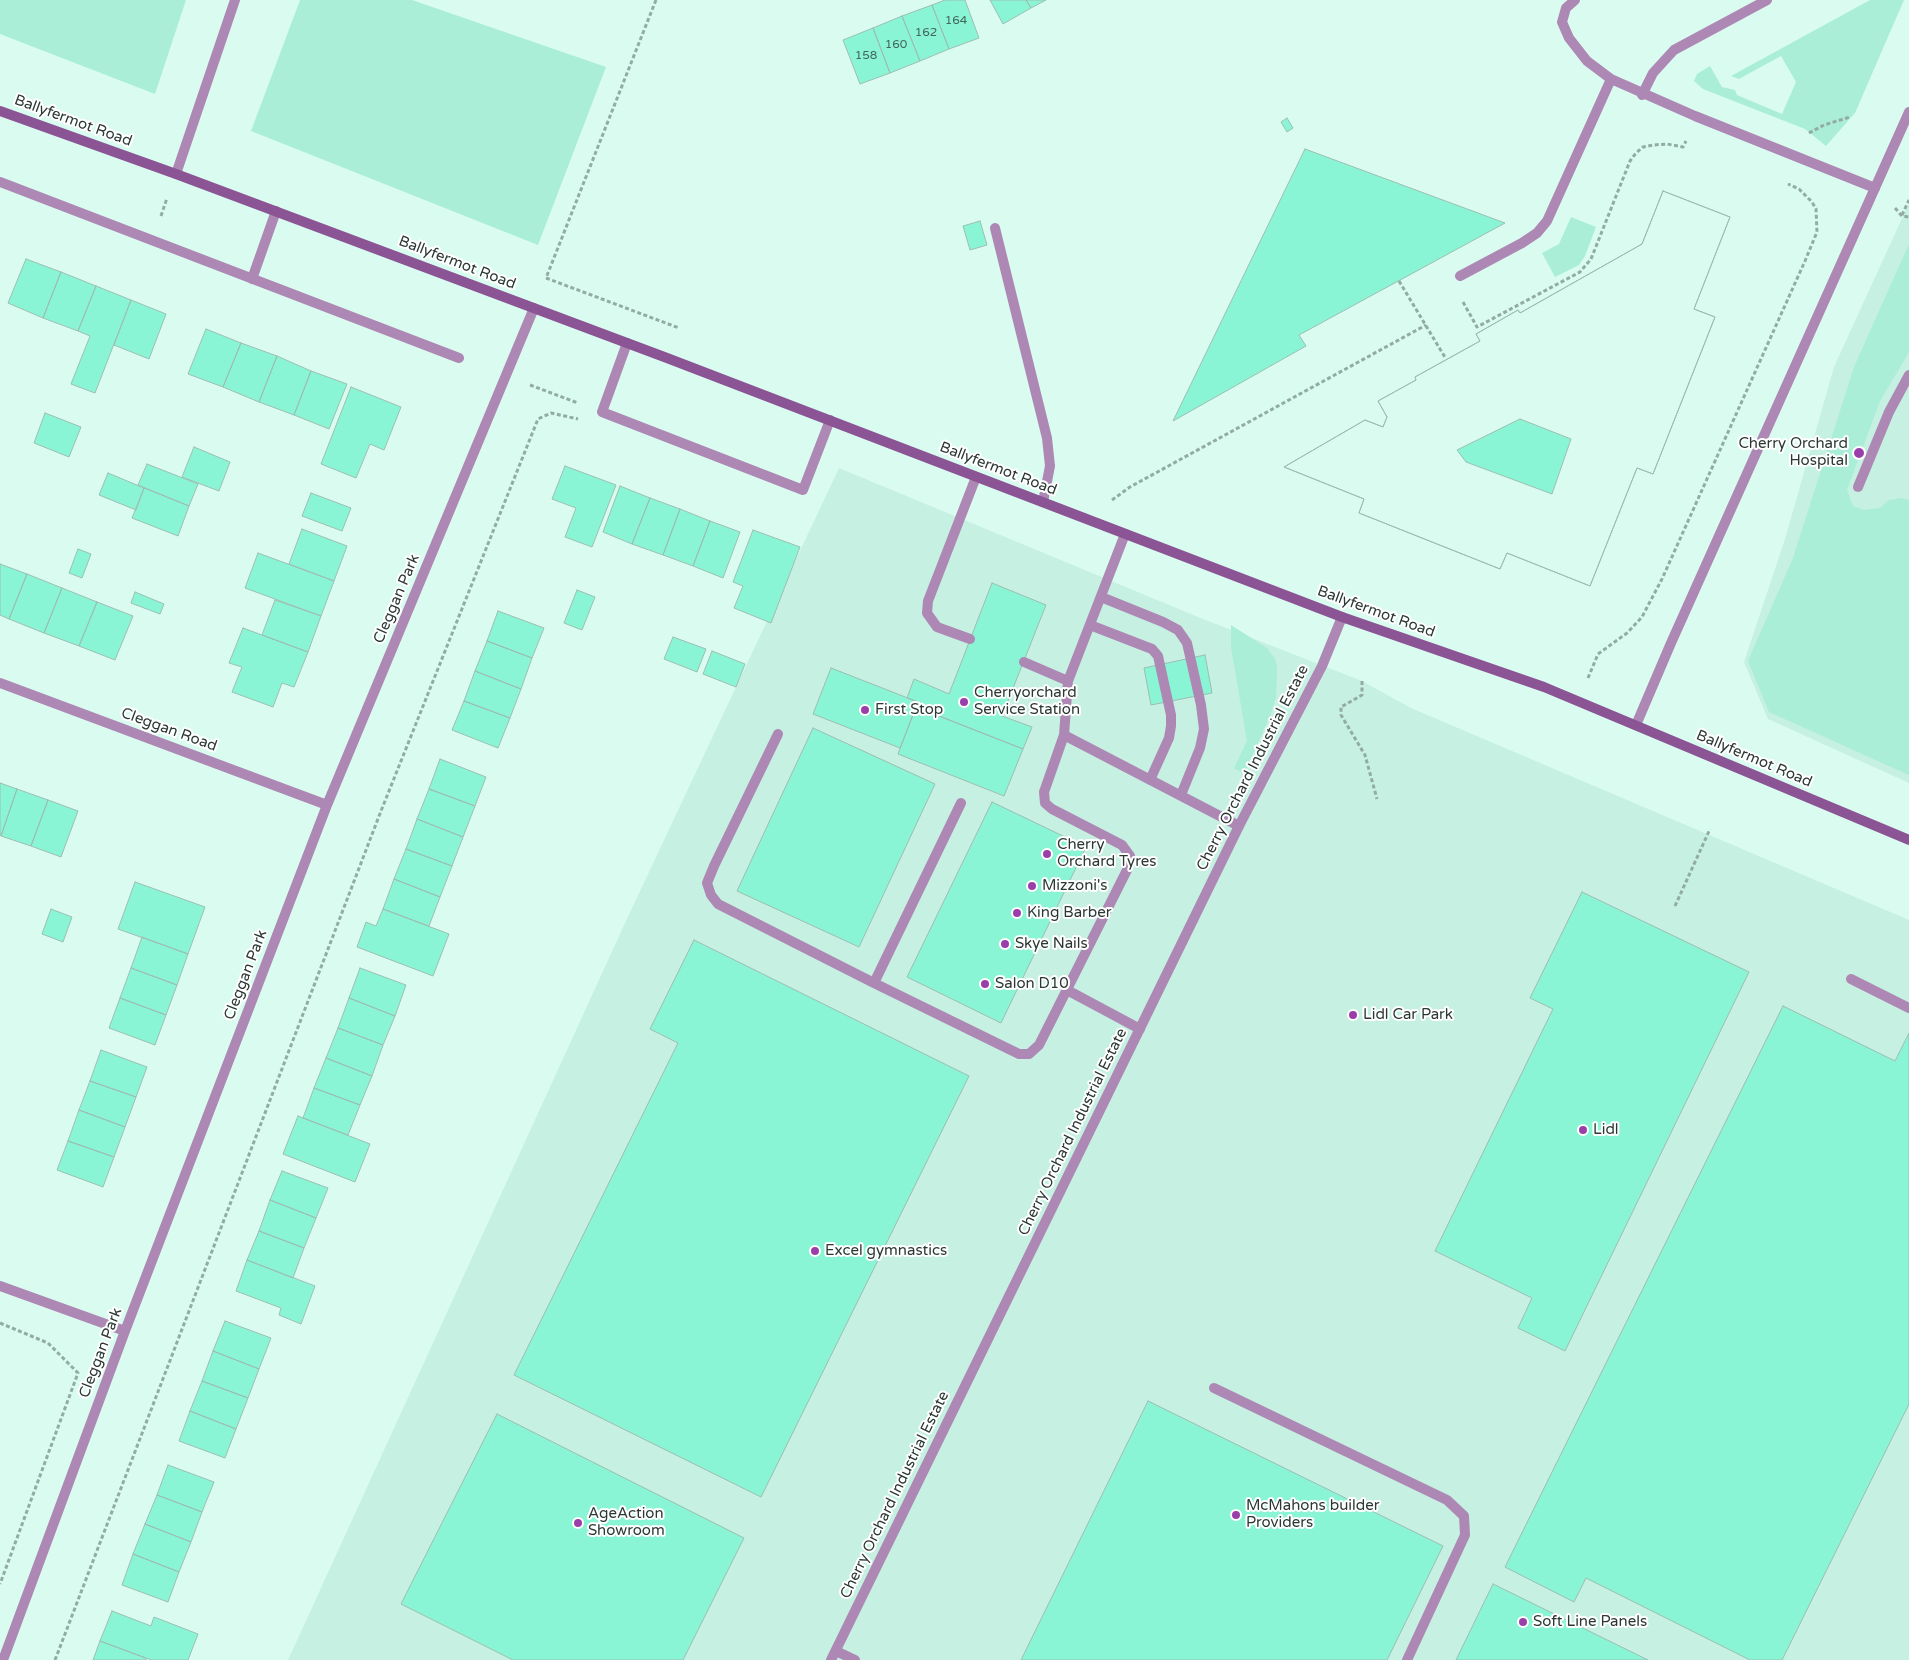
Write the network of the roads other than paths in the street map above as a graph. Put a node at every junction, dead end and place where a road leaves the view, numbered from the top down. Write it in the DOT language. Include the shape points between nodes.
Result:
graph roads {
  1 [pos="235,0"];
  2 [pos="1575,0"];
  3 [pos="1767,0"];
  4 [pos="1611,79"];
  5 [pos="1642,95"];
  6 [pos="0,111"];
  7 [pos="1909,112"];
  8 [pos="176,174"];
  9 [pos="0,182"];
  10 [pos="1875,188"];
  11 [pos="276,212"];
  12 [pos="995,228"];
  13 [pos="1460,276"];
  14 [pos="252,279"];
  15 [pos="534,308"];
  16 [pos="627,343"];
  17 [pos="458,358"];
  18 [pos="1909,375"];
  19 [pos="830,420"];
  20 [pos="976,477"];
  21 [pos="1858,487"];
  22 [pos="1043,502"];
  23 [pos="1125,534"];
  24 [pos="1101,597"];
  25 [pos="1342,617"];
  26 [pos="1090,625"];
  27 [pos="970,640"];
  28 [pos="1024,662"];
  29 [pos="1068,680"];
  30 [pos="0,683"];
  31 [pos="1636,725"];
  32 [pos="778,734"];
  33 [pos="1064,735"];
  34 [pos="1150,780"];
  35 [pos="1181,795"];
  36 [pos="961,803"];
  37 [pos="327,805"];
  38 [pos="1239,826"];
  39 [pos="1909,840"];
  40 [pos="1851,979"];
  41 [pos="874,983"];
  42 [pos="1067,990"];
  43 [pos="1909,1008"];
  44 [pos="1140,1029"];
  45 [pos="0,1286"];
  46 [pos="124,1332"];
  47 [pos="1214,1388"];
  48 [pos="834,1655"];
  49 [pos="3,1660"];
  50 [pos="855,1660"];
  51 [pos="1407,1660"];
  1 -- 8 [label="street"];
  2 -- 4 [label="street" via="1566,8 1562,22 1568,38 1587,61"];
  3 -- 5 [label="street" via="1674,50 1653,73"];
  4 -- 5 [label="street"];
  4 -- 13 [label="street" via="1547,222 1522,243"];
  5 -- 10 [label="street"];
  6 -- 8 [label="main road, Ballyfermot Road"];
  7 -- 10 [label="street"];
  8 -- 11 [label="main road, Ballyfermot Road"];
  9 -- 14 [label="street"];
  10 -- 31 [label="street"];
  11 -- 14 [label="street"];
  11 -- 15 [label="main road, Ballyfermot Road"];
  12 -- 22 [label="street" via="1047,438 1050,466"];
  14 -- 17 [label="street"];
  15 -- 16 [label="main road, Ballyfermot Road"];
  15 -- 37 [label="street, Cleggan Park"];
  16 -- 19 [label="main road, Ballyfermot Road"];
  16 -- 19 [label="street" via="602,412 803,490"];
  18 -- 21 [label="street" via="1889,412"];
  19 -- 20 [label="main road, Ballyfermot Road"];
  20 -- 22 [label="main road, Ballyfermot Road"];
  20 -- 27 [label="street" via="928,601 927,613 937,627"];
  22 -- 23 [label="main road, Ballyfermot Road"];
  23 -- 24 [label="street"];
  23 -- 25 [label="main road, Ballyfermot Road"];
  24 -- 26 [label="street"];
  24 -- 35 [label="street" via="1178,630 1187,644 1204,729"];
  25 -- 31 [label="main road, Ballyfermot Road" via="1579,701"];
  25 -- 38 [label="street, Cherry Orchard Industrial Estate" via="1322,666"];
  26 -- 29 [label="street"];
  26 -- 34 [label="street" via="1152,649 1158,656 1171,726"];
  28 -- 29 [label="street"];
  29 -- 33 [label="street"];
  30 -- 37 [label="street, Cleggan Road"];
  31 -- 39 [label="main road, Ballyfermot Road"];
  32 -- 41 [label="street" via="714,866 707,883 711,895 718,904"];
  33 -- 34 [label="street"];
  33 -- 42 [label="street" via="1044,792 1045,803 1122,845 1130,856 1127,870"];
  34 -- 35 [label="street"];
  35 -- 38 [label="street"];
  36 -- 41 [label="street"];
  37 -- 46 [label="street, Cleggan Park"];
  38 -- 44 [label="street, Cherry Orchard Industrial Estate"];
  40 -- 43 [label="street"];
  41 -- 42 [label="street" via="1018,1054 1029,1054 1039,1045"];
  42 -- 44 [label="street"];
  44 -- 48 [label="street, Cherry Orchard Industrial Estate"];
  45 -- 46 [label="street"];
  46 -- 49 [label="street, Cleggan Park"];
  47 -- 51 [label="street" via="1446,1500 1464,1516 1465,1535"];
  48 -- 50 [label="street"];
}
